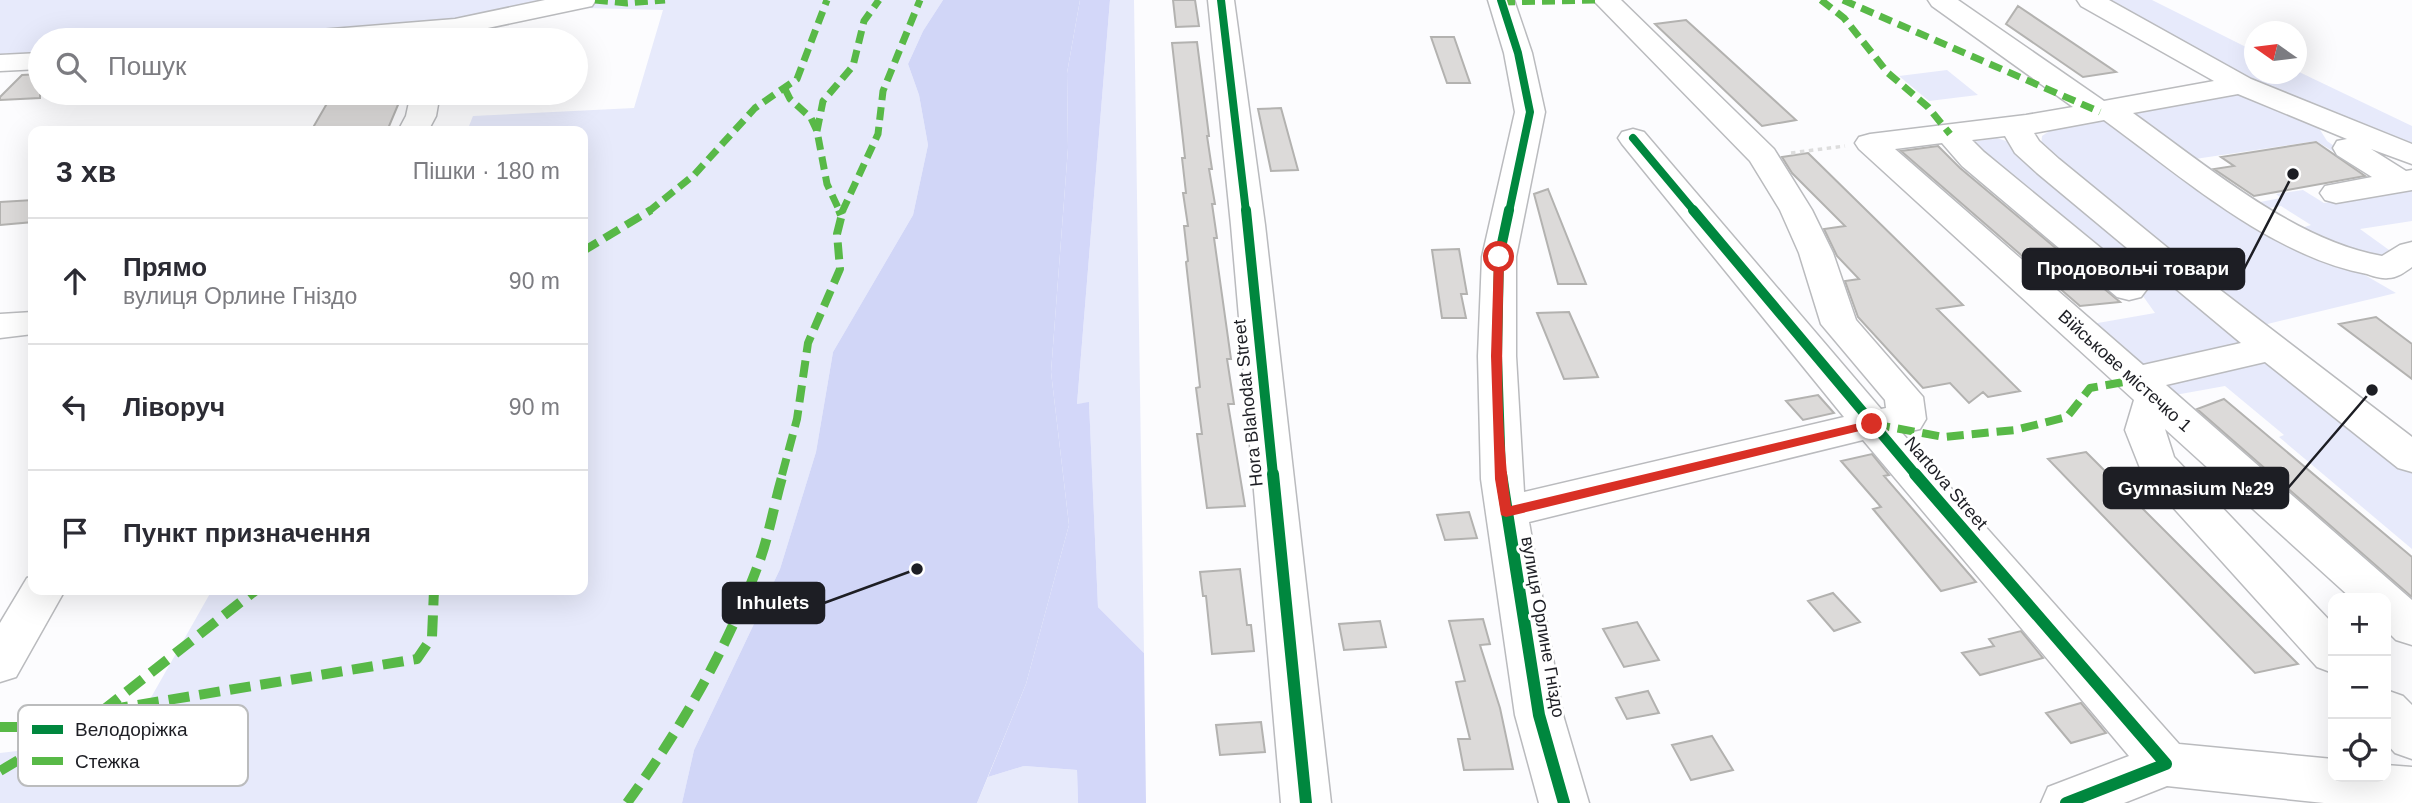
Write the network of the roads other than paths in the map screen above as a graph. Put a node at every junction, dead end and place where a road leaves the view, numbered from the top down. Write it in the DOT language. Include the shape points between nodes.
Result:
graph roads {
  1 [pos="583,0"];
  2 [pos="1221,0"];
  3 [pos="1501,0"];
  4 [pos="1606,0"];
  5 [pos="1941,0"];
  6 [pos="2090,0"];
  7 [pos="470,28"];
  8 [pos="28,62"];
  9 [pos="0,63"];
  10 [pos="2241,85"];
  11 [pos="423,105"];
  12 [pos="2104,111"];
  13 [pos="2026,124"];
  14 [pos="416,126"];
  15 [pos="1950,134"];
  16 [pos="1633,138"];
  17 [pos="2408,172"];
  18 [pos="2336,193"];
  19 [pos="2412,251"];
  20 [pos="2129,289"];
  21 [pos="28,323"];
  22 [pos="0,326"];
  23 [pos="2271,348"];
  24 [pos="2145,388"];
  25 [pos="1872,424"];
  26 [pos="2412,458"];
  27 [pos="1506,512"];
  28 [pos="2374,593"];
  29 [pos="40,595"];
  30 [pos="2391,608"];
  31 [pos="2412,627"];
  32 [pos="2328,649"];
  33 [pos="0,663"];
  34 [pos="2391,715"];
  35 [pos="2412,738"];
  36 [pos="2166,764"];
  37 [pos="2412,790"];
  38 [pos="1306,803"];
  39 [pos="1563,803"];
  40 [pos="2066,803"];
  41 [pos="2246,803"];
  1 -- 7 [label="street"];
  2 -- 38 [label="street, Hora Blahodat Street"];
  3 -- 27 [label="street, вулиця Орлине Гніздо" via="1530,112 1499,257 1497,356"];
  4 -- 25 [label="street" via="1763,156 1796,209 1816,253 1839,324 1904,397 1906,419"];
  5 -- 12 [label="street"];
  6 -- 10 [label="street"];
  8 -- 9 [label="street"];
  10 -- 12 [label="street"];
  10 -- 17 [label="street" via="2329,121 2336,138 2352,152"];
  11 -- 14 [label="street"];
  12 -- 13 [label="street"];
  12 -- 19 [label="street" via="2248,206 2320,247 2355,262 2388,268"];
  13 -- 15 [label="street"];
  13 -- 23 [label="street" via="2019,133 2026,146"];
  15 -- 20 [label="street" via="1973,159"];
  15 -- 24 [label="street, Військове містечко 1" via="1870,143"];
  16 -- 25 [label="street, Nartova Street"];
  17 -- 18 [label="street"];
  21 -- 22 [label="street"];
  23 -- 24 [label="street"];
  23 -- 26 [label="street"];
  24 -- 28 [label="street, Військове містечко 1"];
  24 -- 32 [label="street" via="2145,430 2156,463"];
  25 -- 27 [label="street"];
  25 -- 36 [label="street, Nartova Street"];
  27 -- 39 [label="street, вулиця Орлине Гніздо" via="1539,715"];
  29 -- 33 [label="street"];
  30 -- 31 [label="street"];
  34 -- 35 [label="street"];
  36 -- 37 [label="street"];
  36 -- 40 [label="street"];
  36 -- 41 [label="street"];
}
